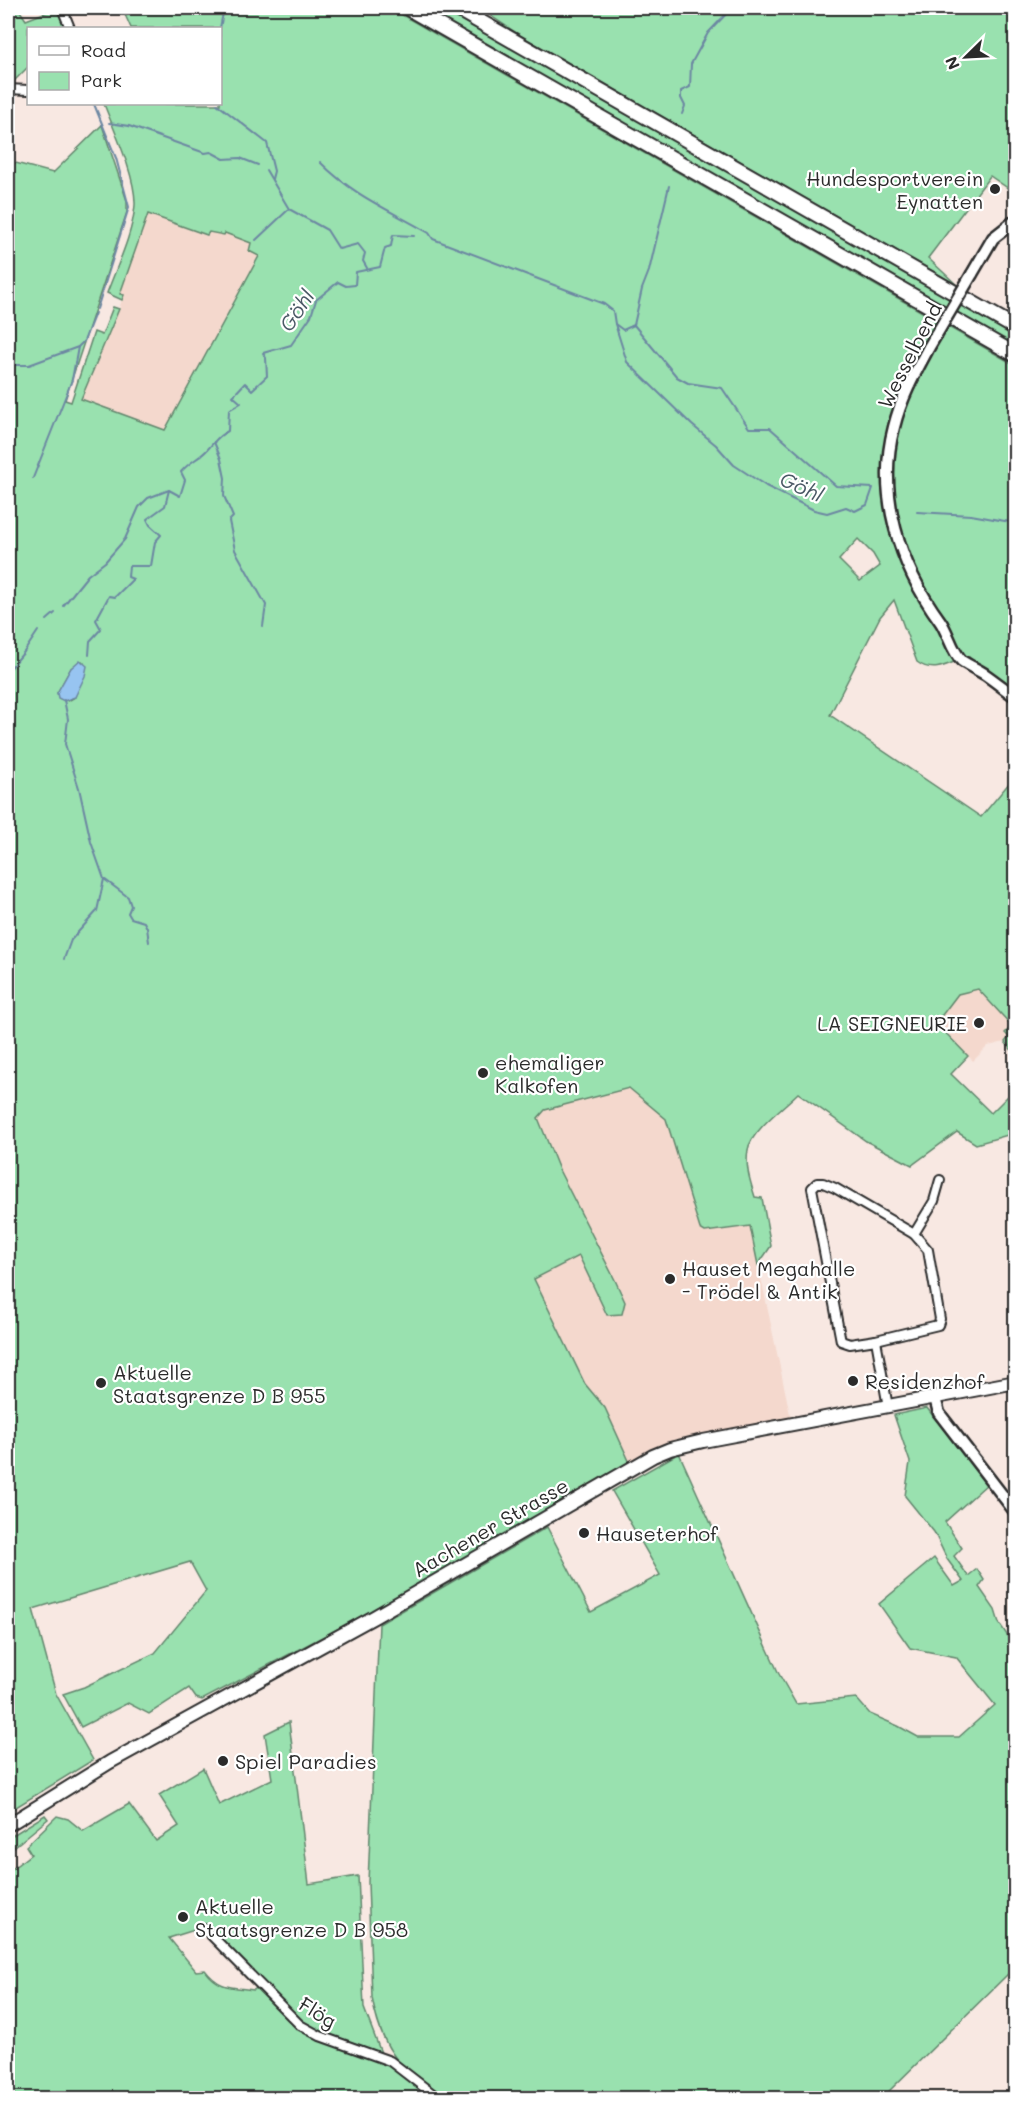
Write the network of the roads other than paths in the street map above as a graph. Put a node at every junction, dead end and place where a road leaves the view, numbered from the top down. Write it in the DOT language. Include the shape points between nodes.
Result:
graph roads {
  1 [pos="62,8"];
  2 [pos="408,8"];
  3 [pos="456,8"];
  4 [pos="70,27"];
  5 [pos="8,89"];
  6 [pos="27,90"];
  7 [pos="1016,220"];
  8 [pos="1016,328"];
  9 [pos="1016,355"];
  10 [pos="1016,697"];
  11 [pos="940,1180"];
  12 [pos="914,1234"];
  13 [pos="876,1340"];
  14 [pos="1016,1382"];
  15 [pos="935,1398"];
  16 [pos="888,1407"];
  17 [pos="1016,1513"];
  18 [pos="8,1825"];
  19 [pos="199,1929"];
  20 [pos="438,2098"];
  1 -- 4 [label="street"];
  2 -- 9 [label="highway"];
  3 -- 8 [label="highway"];
  5 -- 6 [label="street"];
  7 -- 10 [label="street, Wesselbend, bridge" via="993,238 929,347 901,403 889,451 889,493 898,540 916,584 961,660"];
  11 -- 12 [label="street" via="934,1201"];
  12 -- 13 [label="street" via="928,1250 938,1325"];
  12 -- 13 [label="street" via="824,1183 812,1188 841,1341 850,1344"];
  13 -- 16 [label="street"];
  14 -- 15 [label="main road, Aachener Strasse"];
  15 -- 16 [label="main road, Aachener Strasse"];
  15 -- 17 [label="street" via="939,1413"];
  16 -- 18 [label="main road, Aachener Strasse" via="703,1441 653,1456 137,1746"];
  19 -- 20 [label="street, Flög" via="204,1928 300,2025 390,2061"];
}
